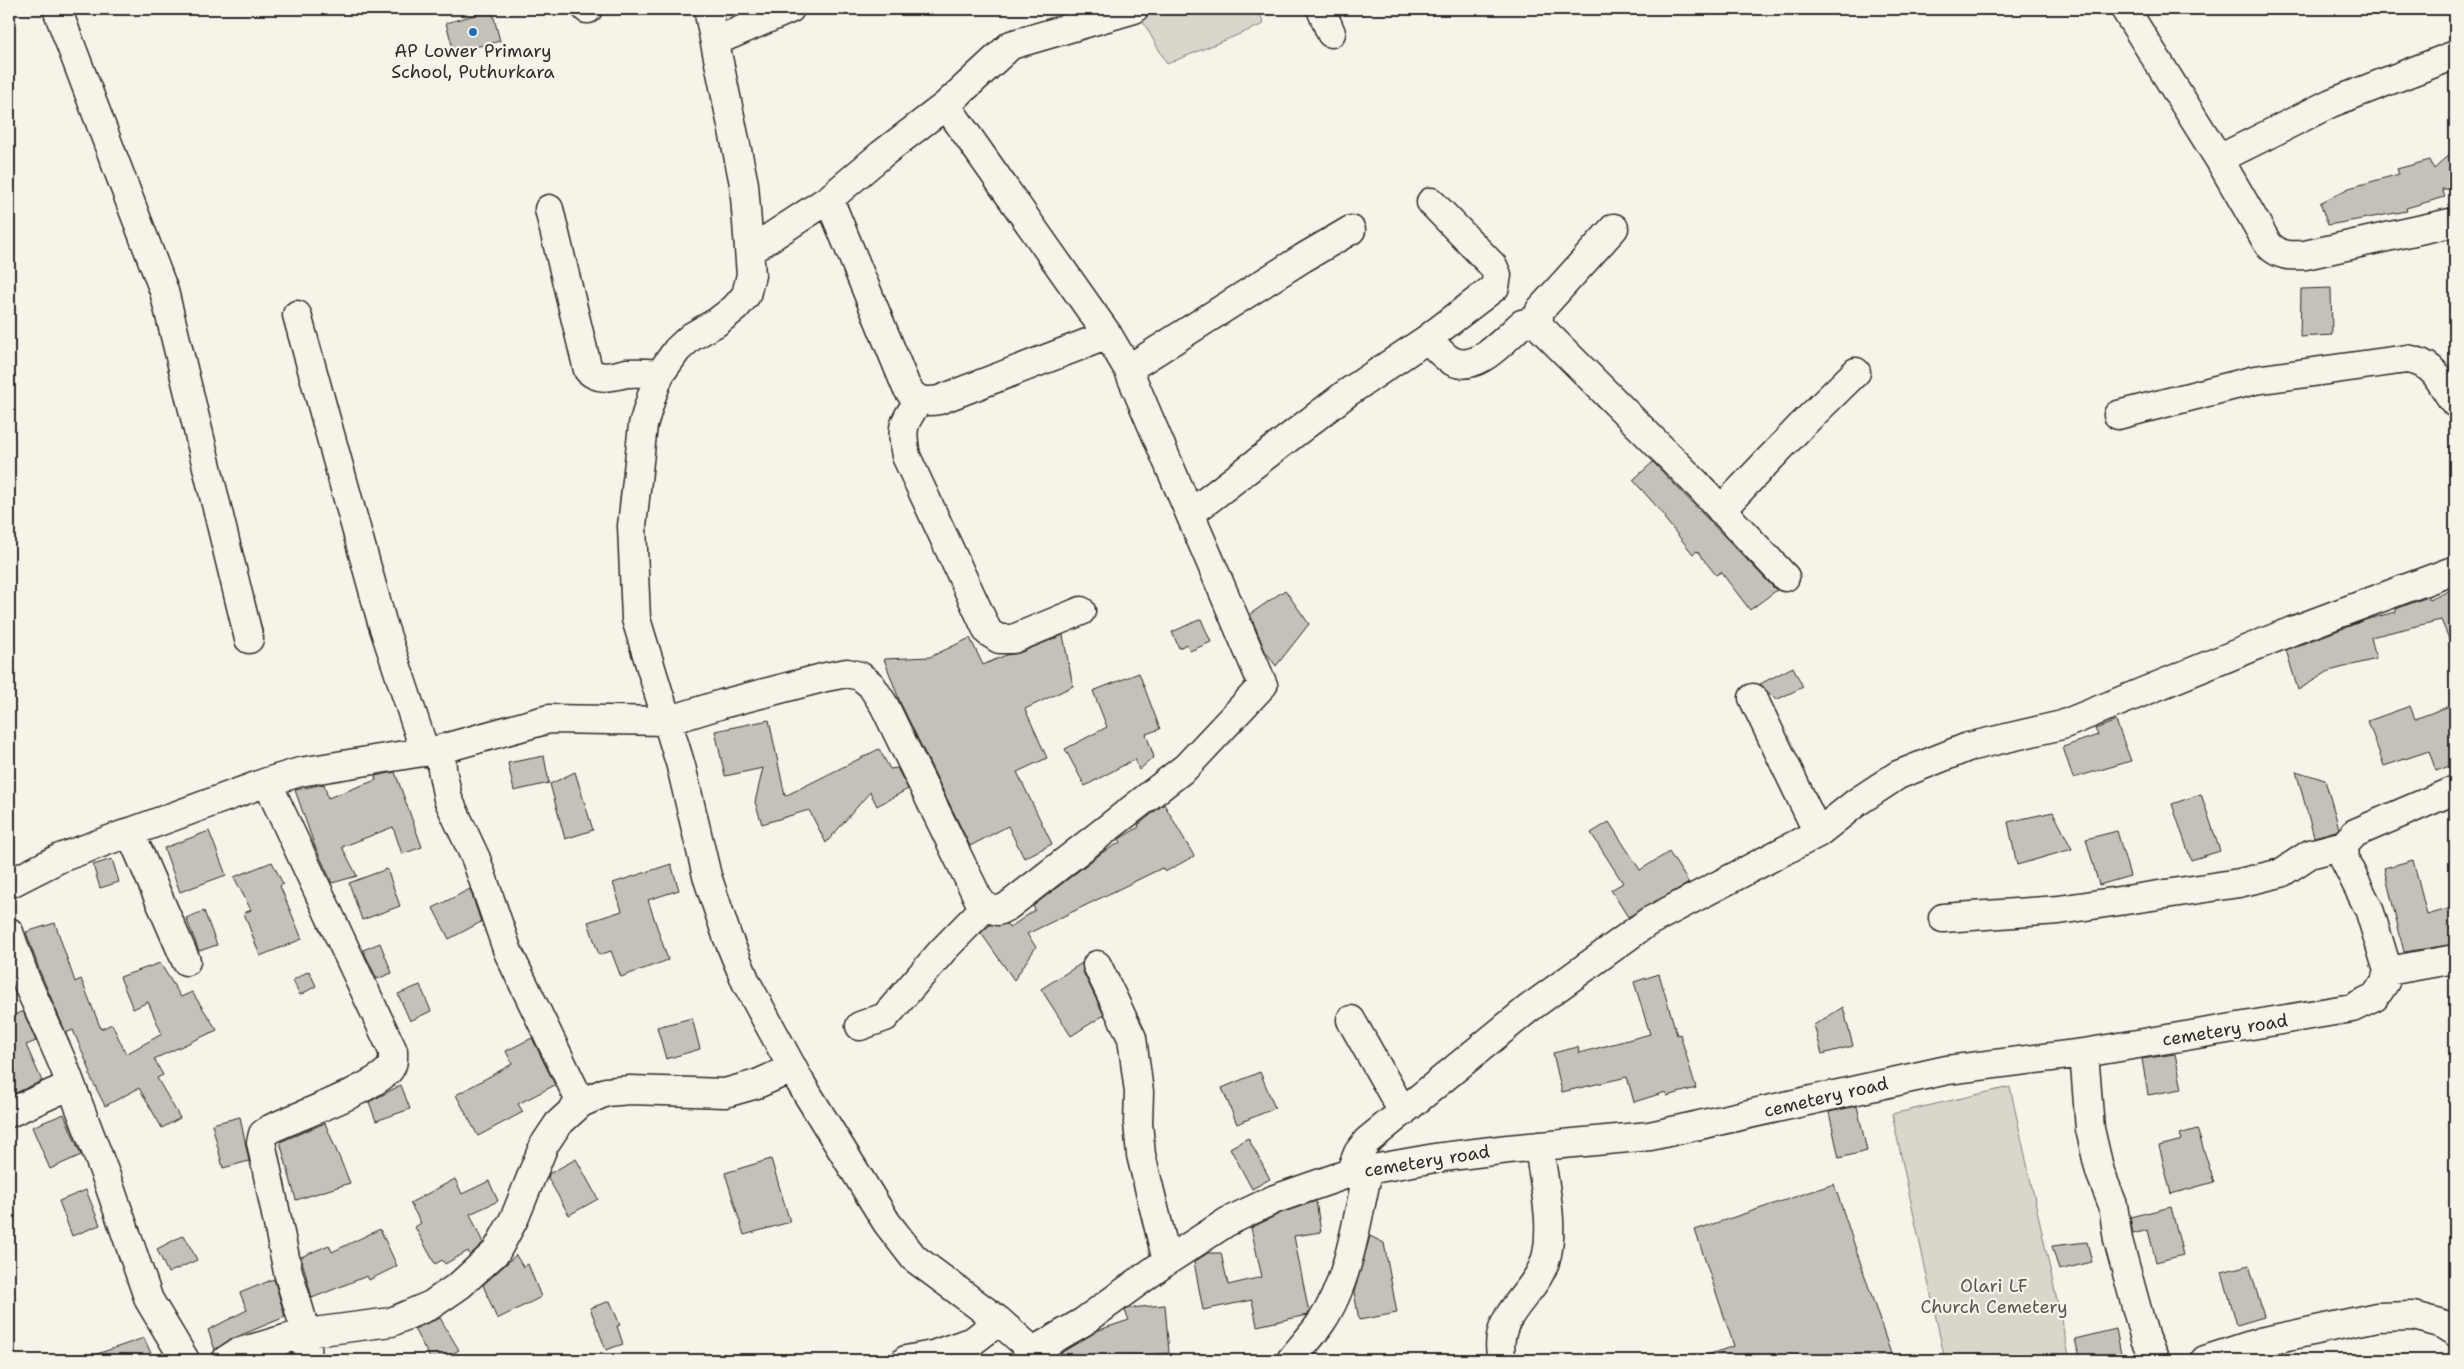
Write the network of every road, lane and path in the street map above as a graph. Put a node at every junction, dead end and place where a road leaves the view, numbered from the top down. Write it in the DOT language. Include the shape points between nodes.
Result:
graph roads {
  1 [pos="57,9"];
  2 [pos="708,9"];
  3 [pos="790,9"];
  4 [pos="1134,9"];
  5 [pos="2125,9"];
  6 [pos="716,41"];
  7 [pos="2455,54"];
  8 [pos="946,105"];
  9 [pos="2218,159"];
  10 [pos="829,199"];
  11 [pos="1431,202"];
  12 [pos="549,209"];
  13 [pos="2455,222"];
  14 [pos="1614,228"];
  15 [pos="1351,230"];
  16 [pos="751,250"];
  17 [pos="297,315"];
  18 [pos="1538,325"];
  19 [pos="1108,335"];
  20 [pos="1427,339"];
  21 [pos="1128,369"];
  22 [pos="1856,372"];
  23 [pos="660,374"];
  24 [pos="919,400"];
  25 [pos="2455,403"];
  26 [pos="2118,415"];
  27 [pos="1722,510"];
  28 [pos="1191,513"];
  29 [pos="2455,570"];
  30 [pos="1785,577"];
  31 [pos="1081,611"];
  32 [pos="249,640"];
  33 [pos="1753,698"];
  34 [pos="667,721"];
  35 [pos="433,751"];
  36 [pos="266,782"];
  37 [pos="2455,790"];
  38 [pos="130,832"];
  39 [pos="1818,833"];
  40 [pos="2344,845"];
  41 [pos="9,884"];
  42 [pos="985,907"];
  43 [pos="1943,918"];
  44 [pos="9,935"];
  45 [pos="2455,959"];
  46 [pos="186,961"];
  47 [pos="1097,964"];
  48 [pos="2388,971"];
  49 [pos="1351,1020"];
  50 [pos="860,1026"];
  51 [pos="2084,1053"];
  52 [pos="792,1068"];
  53 [pos="71,1085"];
  54 [pos="581,1103"];
  55 [pos="1403,1112"];
  56 [pos="9,1113"];
  57 [pos="1539,1146"];
  58 [pos="1359,1172"];
  59 [pos="1167,1261"];
  60 [pos="999,1321"];
  61 [pos="2455,1332"];
  62 [pos="306,1334"];
  63 [pos="1035,1356"];
  64 [pos="185,1360"];
  65 [pos="226,1360"];
  66 [pos="308,1360"];
  67 [pos="906,1360"];
  68 [pos="1291,1360"];
  69 [pos="1502,1360"];
  70 [pos="2155,1360"];
  71 [pos="2205,1360"];
  1 -- 32 [label="street" via="164,291"];
  2 -- 6 [label="street"];
  3 -- 6 [label="street"];
  4 -- 8 [label="street" via="1011,45"];
  5 -- 9 [label="street"];
  6 -- 16 [label="street" via="744,184"];
  7 -- 9 [label="street" via="2331,103"];
  8 -- 10 [label="street"];
  8 -- 19 [label="street"];
  9 -- 13 [label="street" via="2268,244 2276,252 2289,256"];
  10 -- 16 [label="street"];
  10 -- 24 [label="street" via="906,386"];
  11 -- 20 [label="street" via="1493,266 1497,275 1495,287"];
  12 -- 23 [label="street" via="588,370 595,376 608,377 628,373"];
  14 -- 18 [label="street" via="1540,310"];
  15 -- 21 [label="street"];
  16 -- 23 [label="street" via="751,275 746,294 723,318 676,350"];
  17 -- 35 [label="street" via="382,622"];
  18 -- 20 [label="street" via="1522,324 1477,361 1466,364 1449,360"];
  18 -- 27 [label="street"];
  19 -- 21 [label="street"];
  19 -- 24 [label="street" via="939,400"];
  20 -- 28 [label="street" via="1347,394"];
  21 -- 28 [label="street"];
  22 -- 27 [label="street"];
  23 -- 34 [label="street" via="643,425 632,526 636,619"];
  24 -- 31 [label="street" via="902,427 906,456 988,632 998,639 1013,639"];
  25 -- 26 [label="street" via="2434,370 2421,362 2407,360 2256,380"];
  27 -- 30 [label="street"];
  28 -- 42 [label="street" via="1263,685 1186,767 1162,787 1008,906 998,911"];
  29 -- 39 [label="street" via="2292,631 2062,725 1968,747 1898,776 1857,802"];
  33 -- 39 [label="street"];
  34 -- 35 [label="street" via="549,719"];
  34 -- 42 [label="street" via="826,676 847,673 860,676 871,685 884,705"];
  34 -- 52 [label="street" via="707,876 727,936 746,982"];
  35 -- 36 [label="street" via="300,772"];
  35 -- 54 [label="street" via="442,769 448,799 476,859 508,952"];
  36 -- 38 [label="street"];
  36 -- 62 [label="street" via="393,1051 389,1069 366,1086 263,1134 261,1142 288,1272"];
  37 -- 40 [label="street" via="2355,833"];
  38 -- 41 [label="street" via="60,858"];
  38 -- 46 [label="street"];
  39 -- 55 [label="street" via="1648,922 1528,1009"];
  40 -- 43 [label="street" via="2310,854 2281,873 2239,883 2059,910"];
  40 -- 48 [label="street" via="2345,861 2369,909"];
  42 -- 50 [label="street" via="885,1017"];
  44 -- 53 [label="street"];
  45 -- 48 [label="street"];
  47 -- 59 [label="street" via="1132,1038 1139,1092 1141,1155"];
  48 -- 51 [label="street, cemetery road" via="2375,997 2352,1008"];
  49 -- 55 [label="street"];
  51 -- 57 [label="street, cemetery road" via="1947,1070 1650,1136"];
  51 -- 70 [label="street" via="2090,1129 2100,1172 2113,1205 2118,1240 2145,1338"];
  52 -- 54 [label="street" via="757,1084 726,1093 630,1090 606,1092"];
  52 -- 60 [label="street" via="887,1223 914,1258"];
  53 -- 56 [label="street"];
  53 -- 64 [label="street" via="149,1300"];
  54 -- 62 [label="street" via="558,1124 544,1145 515,1217 496,1252 460,1285 431,1304 391,1322"];
  55 -- 58 [label="street" via="1367,1141 1358,1153"];
  57 -- 58 [label="street, cemetery road" via="1435,1158"];
  57 -- 69 [label="street" via="1548,1221 1547,1254 1540,1274 1503,1324"];
  58 -- 59 [label="street, cemetery road" via="1276,1199 1228,1222"];
  58 -- 68 [label="street" via="1349,1252 1336,1295 1323,1321"];
  59 -- 63 [label="street, cemetery road"];
  60 -- 63 [label="street"];
  60 -- 67 [label="street" via="973,1341 934,1355"];
  61 -- 71 [label="street" via="2440,1323 2414,1316 2378,1317 2260,1342"];
  62 -- 65 [label="street" via="237,1353"];
  62 -- 66 [label="street"];
}
